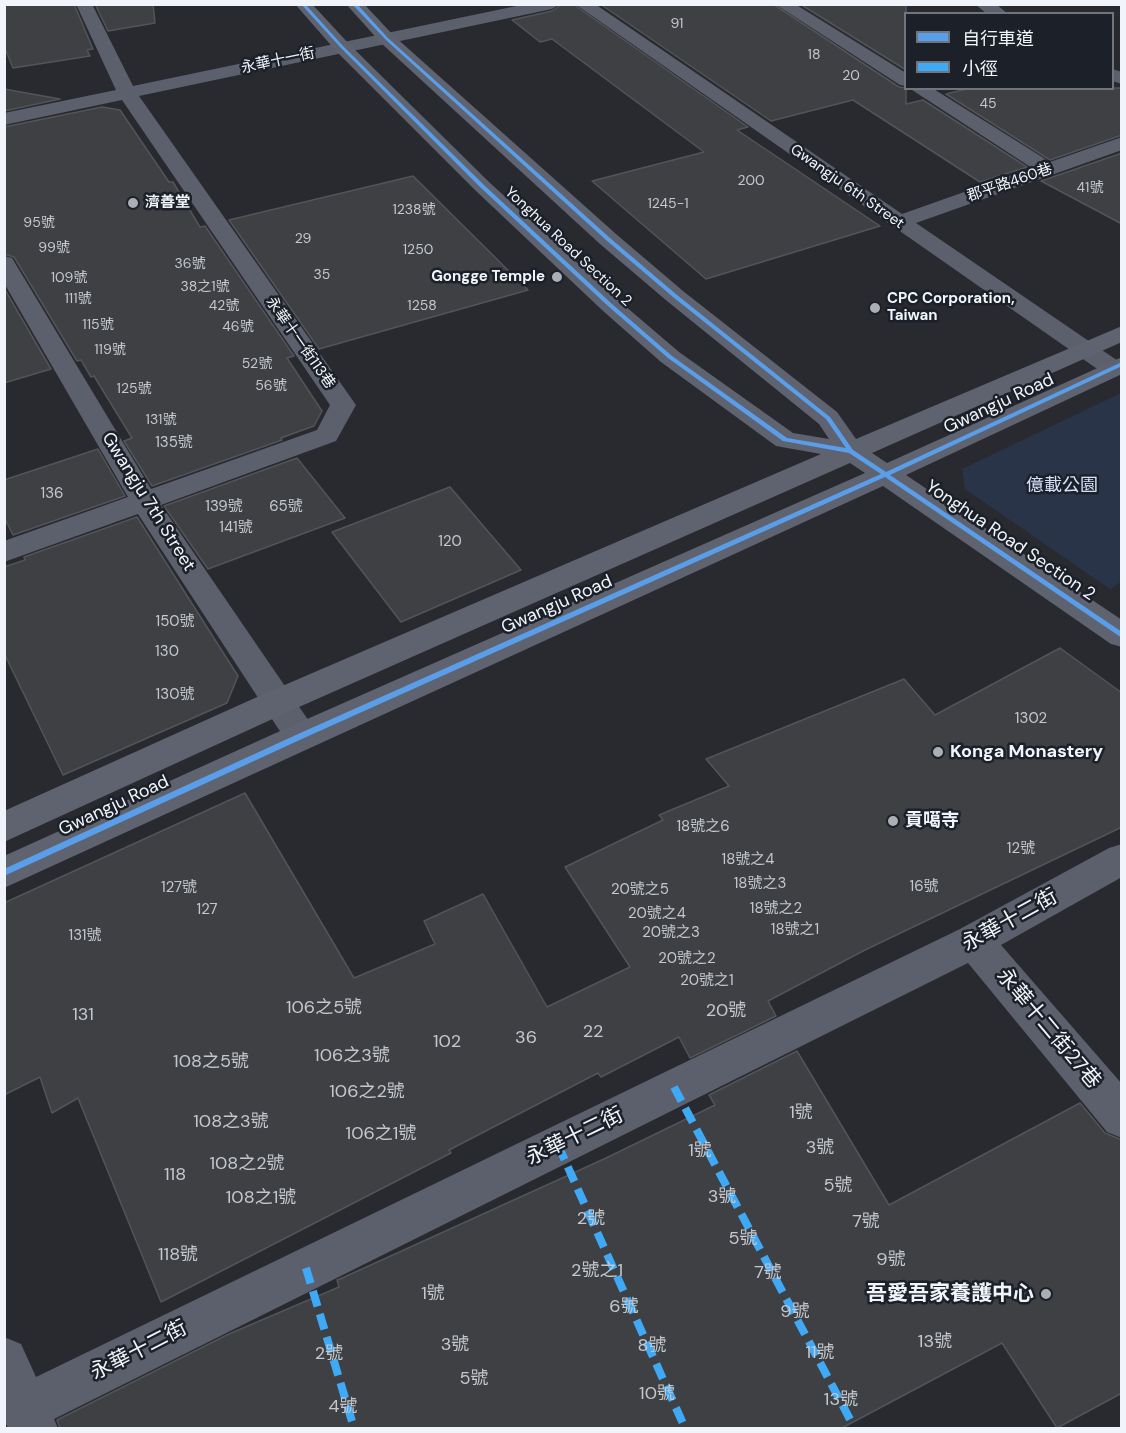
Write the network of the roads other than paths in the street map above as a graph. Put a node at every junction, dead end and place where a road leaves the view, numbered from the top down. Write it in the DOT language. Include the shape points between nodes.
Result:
graph roads {
  1 [pos="84,4"];
  2 [pos="303,4"];
  3 [pos="354,4"];
  4 [pos="552,4"];
  5 [pos="583,4"];
  6 [pos="783,4"];
  7 [pos="983,4"];
  8 [pos="997,12"];
  9 [pos="387,39"];
  10 [pos="342,47"];
  11 [pos="904,80"];
  12 [pos="921,90"];
  13 [pos="127,93"];
  14 [pos="4,119"];
  15 [pos="1122,143"];
  16 [pos="1048,169"];
  17 [pos="898,222"];
  18 [pos="4,263"];
  19 [pos="1122,333"];
  20 [pos="1084,350"];
  21 [pos="1117,366"];
  22 [pos="851,451"];
  23 [pos="886,474"];
  24 [pos="145,502"];
  25 [pos="4,552"];
  26 [pos="1122,636"];
  27 [pos="278,702"];
  28 [pos="301,736"];
  29 [pos="4,827"];
  30 [pos="1122,859"];
  31 [pos="4,873"];
  32 [pos="974,941"];
  33 [pos="1122,1117"];
  34 [pos="4,1361"];
  35 [pos="29,1418"];
  1 -- 13 [label="street"];
  2 -- 10 [label="street, Yonghua Road Section 2"];
  3 -- 9 [label="street, Yonghua Road Section 2"];
  4 -- 9 [label="street, 永華十一街"];
  5 -- 17 [label="street, Gwangju 6th Street"];
  6 -- 11 [label="street"];
  7 -- 8 [label="street"];
  9 -- 10 [label="street, 永華十一街"];
  9 -- 22 [label="street, Yonghua Road Section 2" via="608,240 828,418"];
  10 -- 13 [label="street, 永華十一街"];
  10 -- 22 [label="street, Yonghua Road Section 2" via="482,186 670,357 785,440"];
  12 -- 16 [label="street"];
  13 -- 14 [label="street, 永華十一街"];
  13 -- 24 [label="street, 永華十一街113巷" via="343,405 327,435"];
  15 -- 16 [label="street, 郡平路460巷"];
  16 -- 17 [label="street, 郡平路460巷"];
  17 -- 20 [label="street, Gwangju 6th Street"];
  18 -- 24 [label="street, Gwangju 7th Street"];
  19 -- 20 [label="street, Gwangju Road"];
  20 -- 21 [label="street, Gwangju 6th Street"];
  20 -- 22 [label="street, Gwangju Road"];
  21 -- 23 [label="street, Gwangju Road"];
  22 -- 23 [label="street, Yonghua Road Section 2"];
  22 -- 27 [label="street, Gwangju Road"];
  23 -- 26 [label="street, Yonghua Road Section 2"];
  23 -- 28 [label="street, Gwangju Road"];
  24 -- 25 [label="street"];
  24 -- 27 [label="street, Gwangju 7th Street"];
  27 -- 28 [label="street, Gwangju 7th Street"];
  27 -- 29 [label="street, Gwangju Road"];
  28 -- 31 [label="street, Gwangju Road"];
  30 -- 32 [label="street, 永華十二街"];
  32 -- 33 [label="street, 永華十二街27巷"];
  32 -- 35 [label="street, 永華十二街"];
  34 -- 35 [label="street"];
}
